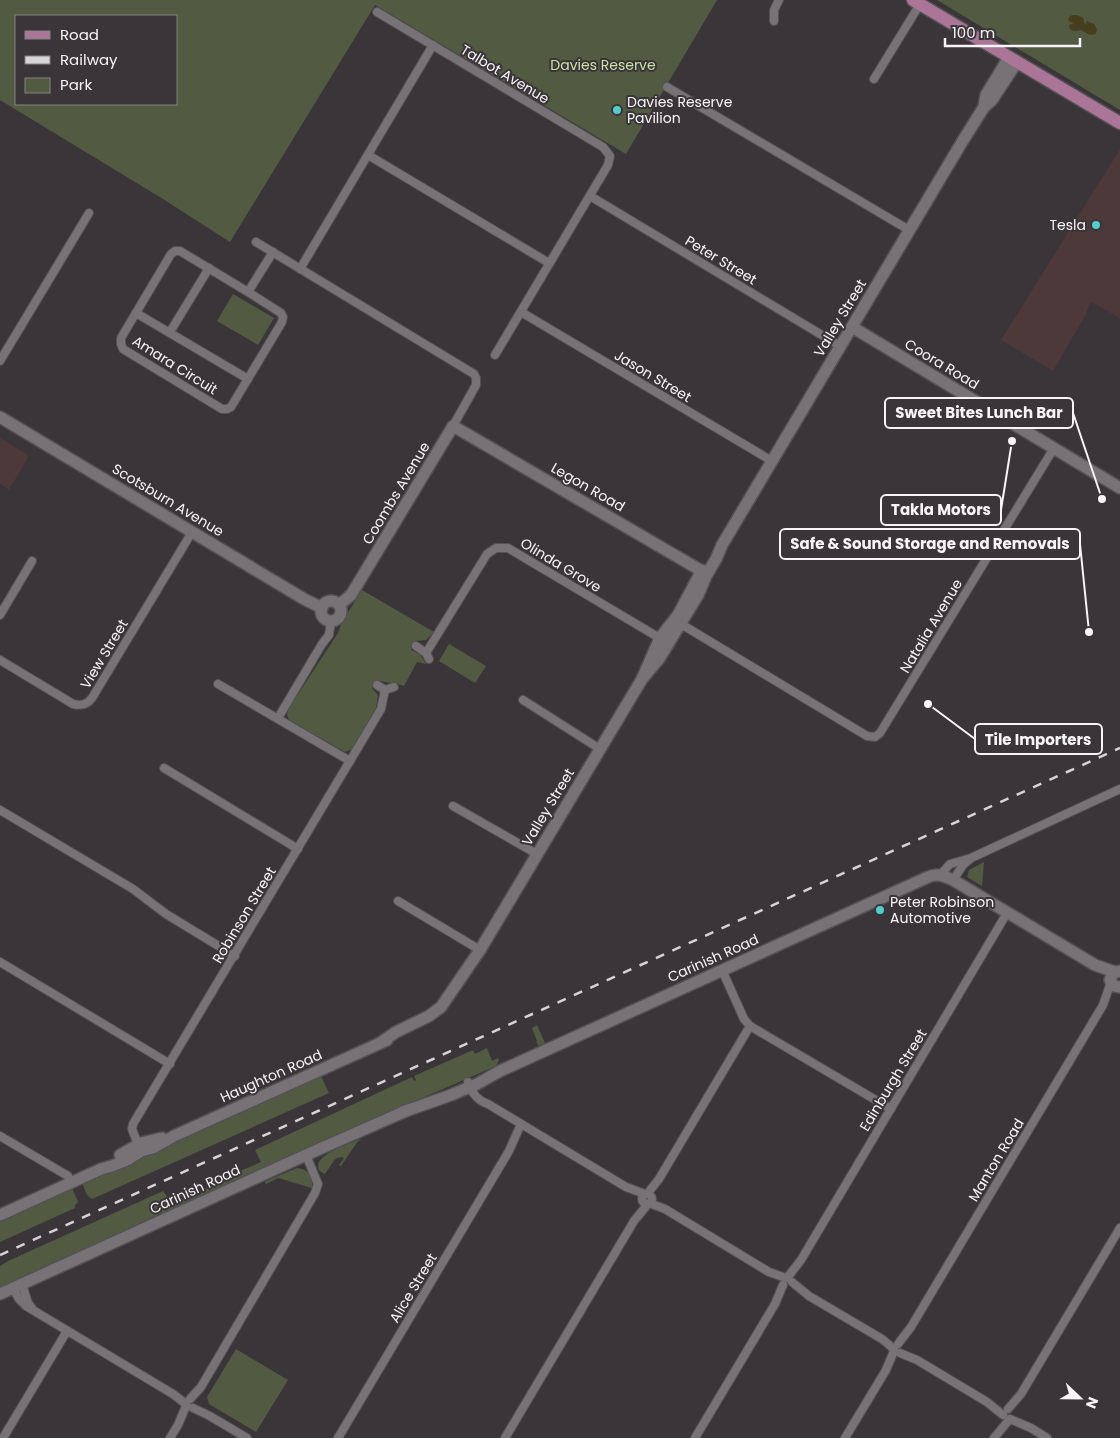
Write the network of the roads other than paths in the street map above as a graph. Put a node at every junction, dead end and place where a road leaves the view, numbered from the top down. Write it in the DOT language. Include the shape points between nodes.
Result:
graph roads {
  1 [pos="779,0"];
  2 [pos="916,2"];
  3 [pos="377,12"];
  4 [pos="774,21"];
  5 [pos="433,45"];
  6 [pos="1013,60"];
  7 [pos="874,79"];
  8 [pos="667,87"];
  9 [pos="1120,123"];
  10 [pos="368,154"];
  11 [pos="590,196"];
  12 [pos="89,213"];
  13 [pos="909,230"];
  14 [pos="256,242"];
  15 [pos="273,252"];
  16 [pos="549,263"];
  17 [pos="209,268"];
  18 [pos="300,269"];
  19 [pos="248,292"];
  20 [pos="521,312"];
  21 [pos="136,313"];
  22 [pos="852,327"];
  23 [pos="170,332"];
  24 [pos="840,346"];
  25 [pos="495,355"];
  26 [pos="0,361"];
  27 [pos="248,379"];
  28 [pos="0,417"];
  29 [pos="453,426"];
  30 [pos="1054,448"];
  31 [pos="772,461"];
  32 [pos="1120,488"];
  33 [pos="192,532"];
  34 [pos="32,561"];
  35 [pos="704,573"];
  36 [pos="339,605"];
  37 [pos="322,608"];
  38 [pos="0,615"];
  39 [pos="331,622"];
  40 [pos="677,622"];
  41 [pos="664,641"];
  42 [pos="416,646"];
  43 [pos="0,660"];
  44 [pos="218,684"];
  45 [pos="377,685"];
  46 [pos="394,687"];
  47 [pos="385,690"];
  48 [pos="523,700"];
  49 [pos="278,718"];
  50 [pos="600,748"];
  51 [pos="350,761"];
  52 [pos="164,768"];
  53 [pos="1120,788"];
  54 [pos="453,806"];
  55 [pos="0,810"];
  56 [pos="298,849"];
  57 [pos="537,854"];
  58 [pos="971,858"];
  59 [pos="940,875"];
  60 [pos="953,880"];
  61 [pos="398,901"];
  62 [pos="1008,913"];
  63 [pos="480,950"];
  64 [pos="235,956"];
  65 [pos="0,962"];
  66 [pos="722,970"];
  67 [pos="1116,977"];
  68 [pos="444,1009"];
  69 [pos="750,1026"];
  70 [pos="170,1064"];
  71 [pos="473,1083"];
  72 [pos="891,1109"];
  73 [pos="524,1126"];
  74 [pos="0,1136"];
  75 [pos="140,1148"];
  76 [pos="306,1155"];
  77 [pos="70,1183"];
  78 [pos="647,1199"];
  79 [pos="0,1215"];
  80 [pos="1120,1228"];
  81 [pos="787,1283"];
  82 [pos="18,1286"];
  83 [pos="0,1294"];
  84 [pos="67,1331"];
  85 [pos="898,1349"];
  86 [pos="191,1404"];
  87 [pos="1008,1414"];
  88 [pos="995,1437"];
  89 [pos="3,1438"];
  90 [pos="170,1438"];
  91 [pos="247,1438"];
  92 [pos="338,1438"];
  93 [pos="505,1438"];
  94 [pos="695,1438"];
  95 [pos="845,1438"];
  96 [pos="1047,1438"];
  1 -- 4 [label="street" via="774,10"];
  2 -- 6 [label="main road"];
  2 -- 7 [label="street"];
  3 -- 5 [label="street, Talbot Avenue"];
  5 -- 10 [label="street"];
  5 -- 11 [label="street, Talbot Avenue" via="603,147 610,156 608,165"];
  6 -- 9 [label="main road"];
  6 -- 13 [label="street, Valley Street" via="992,100 984,107"];
  8 -- 13 [label="street"];
  10 -- 16 [label="street"];
  10 -- 18 [label="street"];
  11 -- 16 [label="street"];
  11 -- 24 [label="street, Peter Street"];
  12 -- 26 [label="street"];
  13 -- 22 [label="street, Valley Street"];
  14 -- 15 [label="street"];
  15 -- 18 [label="street"];
  15 -- 19 [label="street"];
  16 -- 20 [label="street"];
  17 -- 19 [label="street, Amara Circuit"];
  17 -- 21 [label="street, Amara Circuit" via="175,251"];
  17 -- 23 [label="street"];
  18 -- 29 [label="street, Coombs Avenue" via="474,374 477,382 473,392"];
  19 -- 27 [label="street, Amara Circuit" via="281,312 283,317"];
  20 -- 25 [label="street"];
  20 -- 31 [label="street, Jason Street"];
  21 -- 23 [label="street"];
  21 -- 27 [label="street, Amara Circuit" via="121,338 123,349 218,407 231,407"];
  22 -- 24 [label="street, Valley Street"];
  22 -- 30 [label="street, Coora Road"];
  23 -- 27 [label="street"];
  24 -- 31 [label="street, Valley Street"];
  28 -- 33 [label="street, Scotsburn Avenue"];
  29 -- 35 [label="street, Legon Road"];
  29 -- 36 [label="street, Coombs Avenue" via="352,596"];
  30 -- 32 [label="street, Coora Road"];
  30 -- 40 [label="street, Natalia Avenue" via="875,737 867,736"];
  31 -- 35 [label="street, Valley Street" via="722,545 711,556"];
  33 -- 37 [label="street, Scotsburn Avenue"];
  33 -- 43 [label="street, View Street" via="86,704 73,704"];
  34 -- 38 [label="street"];
  35 -- 40 [label="street, Valley Street"];
  36 -- 37 [label="street" via="330,601"];
  36 -- 39 [label="street" via="340,617"];
  37 -- 39 [label="street" via="323,617"];
  39 -- 49 [label="street" via="329,635"];
  40 -- 41 [label="street, Valley Street"];
  41 -- 42 [label="street, Olinda Grove" via="508,548 496,548 487,554 428,656"];
  41 -- 50 [label="street, Valley Street"];
  44 -- 49 [label="street"];
  45 -- 47 [label="street"];
  46 -- 47 [label="street"];
  47 -- 51 [label="street, Robinson Street" via="381,709"];
  48 -- 50 [label="street"];
  49 -- 51 [label="street"];
  50 -- 57 [label="street, Valley Street"];
  51 -- 56 [label="street, Robinson Street"];
  52 -- 56 [label="street"];
  53 -- 58 [label="street, Carinish Road"];
  54 -- 57 [label="street"];
  55 -- 64 [label="street" via="133,889 166,914"];
  56 -- 64 [label="street, Robinson Street"];
  57 -- 63 [label="street, Valley Street"];
  58 -- 59 [label="street, Carinish Road" via="950,864"];
  58 -- 60 [label="street, Carinish Road"];
  59 -- 60 [label="street"];
  59 -- 66 [label="street, Carinish Road" via="926,878"];
  60 -- 62 [label="street"];
  61 -- 63 [label="street"];
  62 -- 67 [label="street"];
  62 -- 72 [label="street, Edinburgh Street"];
  63 -- 68 [label="street, Valley Street"];
  64 -- 70 [label="street, Robinson Street"];
  65 -- 70 [label="street"];
  66 -- 69 [label="street"];
  66 -- 71 [label="street, Carinish Road"];
  67 -- 85 [label="street, Manton Road" via="1103,1005"];
  68 -- 75 [label="street, Haughton Road" via="380,1043 174,1136 144,1142"];
  69 -- 72 [label="street"];
  69 -- 78 [label="street"];
  70 -- 75 [label="street, Robinson Street" via="132,1127"];
  71 -- 73 [label="street" via="488,1104"];
  71 -- 76 [label="street, Carinish Road"];
  72 -- 81 [label="street, Edinburgh Street"];
  73 -- 78 [label="street"];
  73 -- 92 [label="street, Alice Street"];
  74 -- 77 [label="street" via="68,1176"];
  75 -- 77 [label="street, Haughton Road" via="129,1150 108,1161 101,1169"];
  76 -- 82 [label="street, Carinish Road"];
  76 -- 86 [label="street" via="318,1184 316,1193"];
  77 -- 79 [label="street, Haughton Road"];
  78 -- 81 [label="street"];
  78 -- 93 [label="street"];
  80 -- 87 [label="street"];
  81 -- 85 [label="street"];
  81 -- 94 [label="street, Edinburgh Street"];
  82 -- 83 [label="street, Carinish Road"];
  82 -- 84 [label="street" via="35,1312"];
  84 -- 86 [label="street"];
  84 -- 89 [label="street"];
  85 -- 87 [label="street"];
  85 -- 95 [label="street, Manton Road"];
  86 -- 90 [label="street"];
  86 -- 91 [label="street"];
  87 -- 88 [label="street"];
  87 -- 96 [label="street"];
}
